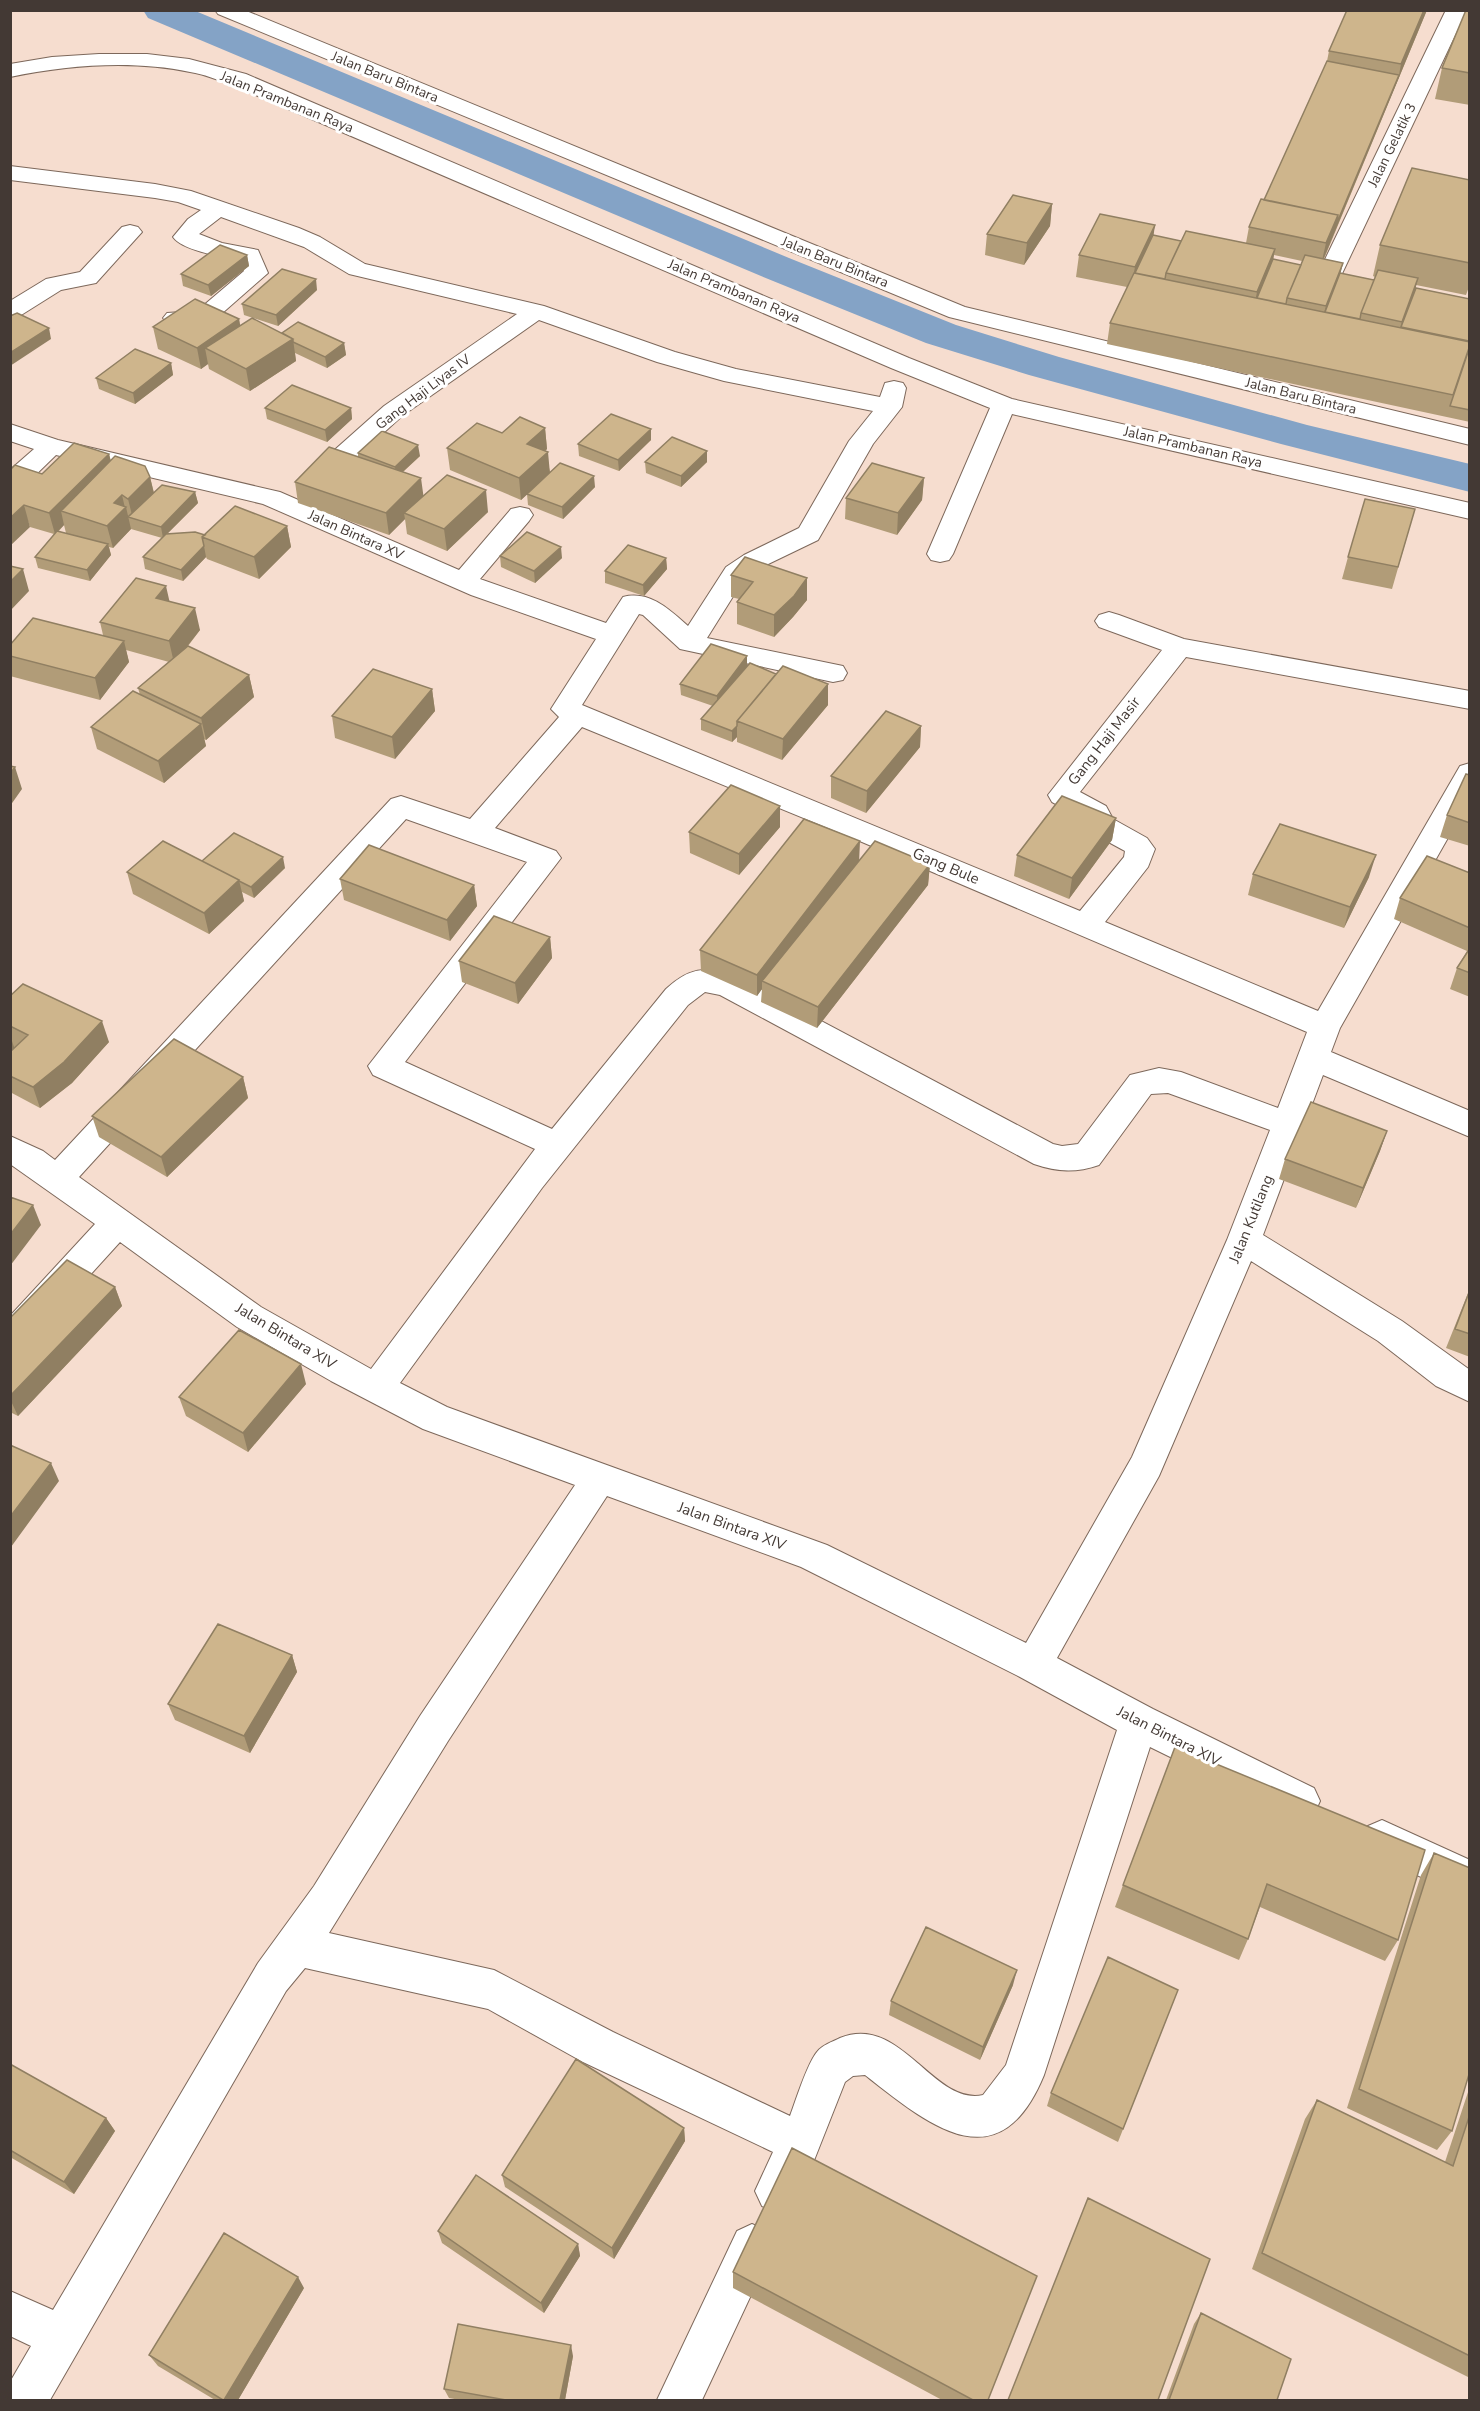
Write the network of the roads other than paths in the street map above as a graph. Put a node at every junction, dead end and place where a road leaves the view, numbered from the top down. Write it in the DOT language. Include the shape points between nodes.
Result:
graph roads {
  1 [pos="225,10"];
  2 [pos="1457,10"];
  3 [pos="10,71"];
  4 [pos="10,173"];
  5 [pos="219,208"];
  6 [pos="130,232"];
  7 [pos="1304,276"];
  8 [pos="536,311"];
  9 [pos="10,312"];
  10 [pos="175,318"];
  11 [pos="900,363"];
  12 [pos="1004,405"];
  13 [pos="890,407"];
  14 [pos="10,432"];
  15 [pos="1470,437"];
  16 [pos="51,446"];
  17 [pos="10,485"];
  18 [pos="289,505"];
  19 [pos="1470,511"];
  20 [pos="520,515"];
  21 [pos="940,554"];
  22 [pos="463,582"];
  23 [pos="1108,621"];
  24 [pos="612,635"];
  25 [pos="690,643"];
  26 [pos="1179,647"];
  27 [pos="832,673"];
  28 [pos="1470,700"];
  29 [pos="572,711"];
  30 [pos="1470,773"];
  31 [pos="475,832"];
  32 [pos="1085,926"];
  33 [pos="1319,1042"];
  34 [pos="1288,1124"];
  35 [pos="1470,1125"];
  36 [pos="557,1145"];
  37 [pos="10,1149"];
  38 [pos="57,1179"];
  39 [pos="118,1222"];
  40 [pos="1244,1240"];
  41 [pos="10,1340"];
  42 [pos="1470,1387"];
  43 [pos="377,1388"];
  44 [pos="598,1479"];
  45 [pos="1033,1665"];
  46 [pos="1139,1722"];
  47 [pos="1470,1881"];
  48 [pos="298,1946"];
  49 [pos="800,2143"];
  50 [pos="10,2313"];
  51 [pos="62,2338"];
  52 [pos="25,2400"];
  53 [pos="679,2400"];
  1 -- 15 [label="street, Jalan Baru Bintara" via="957,312"];
  2 -- 7 [label="street, Jalan Gelatik 3" via="1338,283"];
  3 -- 11 [label="street, Jalan Prambanan Raya" via="74,61 126,61 189,66 237,79"];
  4 -- 5 [label="street" via="155,190"];
  5 -- 8 [label="street" via="312,242 357,269"];
  5 -- 10 [label="street" via="196,224 186,237 217,249 250,255 256,273 203,318"];
  6 -- 9 [label="street" via="88,278 54,284"];
  8 -- 13 [label="street" via="733,376"];
  8 -- 18 [label="street, Gang Haji Liyas IV" via="393,411"];
  11 -- 12 [label="street, Jalan Prambanan Raya"];
  11 -- 13 [label="street"];
  12 -- 19 [label="street, Jalan Prambanan Raya"];
  12 -- 21 [label="street"];
  13 -- 25 [label="street" via="862,441 809,534 735,573"];
  14 -- 16 [label="street, Jalan Bintara XV"];
  16 -- 17 [label="street"];
  16 -- 18 [label="street, Jalan Bintara XV"];
  18 -- 22 [label="street, Jalan Bintara XV"];
  20 -- 22 [label="street"];
  22 -- 24 [label="street, Jalan Bintara XV"];
  23 -- 26 [label="street"];
  24 -- 25 [label="street" via="632,603 653,609"];
  24 -- 29 [label="street"];
  25 -- 27 [label="street"];
  26 -- 28 [label="street"];
  26 -- 32 [label="street, Gang Haji Masir" via="1062,795 1096,813 1100,825 1140,849 1138,860"];
  29 -- 31 [label="street"];
  29 -- 32 [label="street, Gang Bule"];
  30 -- 33 [label="street, Jalan Kutilang"];
  31 -- 36 [label="street" via="546,858 384,1066"];
  31 -- 38 [label="street" via="401,806"];
  32 -- 33 [label="street, Gang Bule"];
  33 -- 34 [label="street, Jalan Kutilang"];
  33 -- 35 [label="street, Gang Bule"];
  34 -- 36 [label="street" via="1170,1082 1150,1081 1141,1084 1088,1156 1062,1159 1045,1155 731,987 701,979 677,996"];
  34 -- 40 [label="street, Jalan Kutilang"];
  36 -- 43 [label="street"];
  37 -- 38 [label="street, Jalan Bintara XIV"];
  38 -- 39 [label="street, Jalan Bintara XIV"];
  39 -- 41 [label="street"];
  39 -- 43 [label="street, Jalan Bintara XIV" via="249,1317"];
  40 -- 42 [label="street" via="1334,1294 1455,1381"];
  40 -- 45 [label="street, Jalan Kutilang" via="1146,1465"];
  43 -- 44 [label="street, Jalan Bintara XIV" via="435,1419"];
  44 -- 45 [label="street, Jalan Bintara XIV" via="814,1556"];
  44 -- 48 [label="street" via="410,1766"];
  45 -- 46 [label="street, Jalan Bintara XIV"];
  46 -- 47 [label="street, Jalan Bintara XIV"];
  46 -- 49 [label="street" via="1023,2074 1004,2105 991,2115 948,2110 873,2055 861,2053 838,2059 830,2068"];
  48 -- 49 [label="street" via="494,1990 598,2047"];
  48 -- 51 [label="street" via="272,1977"];
  49 -- 53 [label="street"];
  50 -- 51 [label="street"];
  51 -- 52 [label="street"];
}
